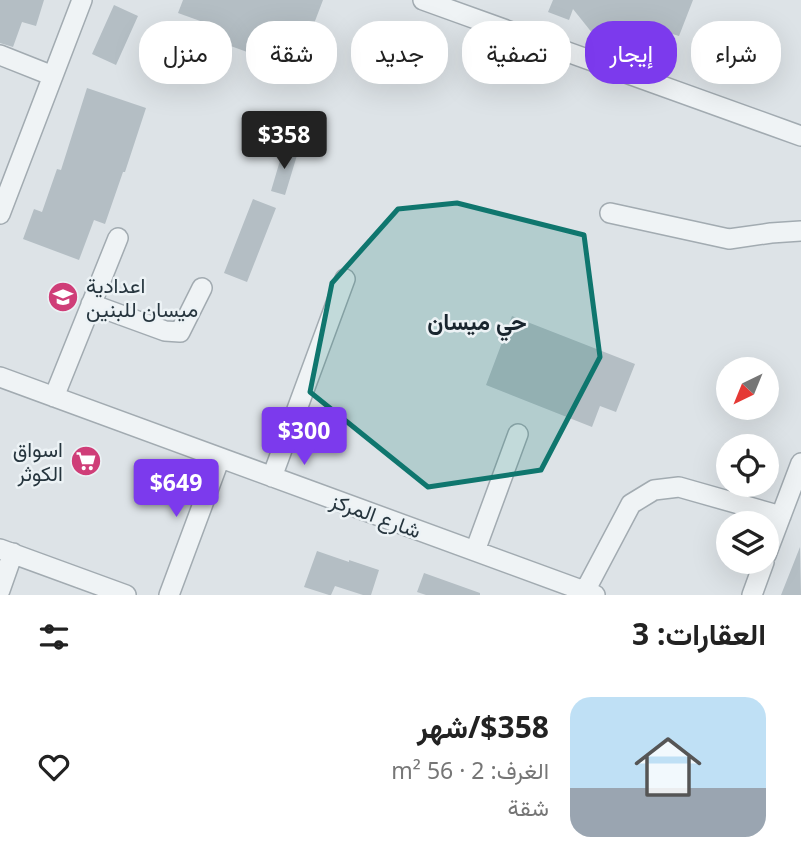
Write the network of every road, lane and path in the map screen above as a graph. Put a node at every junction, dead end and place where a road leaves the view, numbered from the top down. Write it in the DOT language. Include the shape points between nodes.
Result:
graph roads {
  1 [pos="82,0"];
  2 [pos="423,0"];
  3 [pos="0,55"];
  4 [pos="53,76"];
  5 [pos="801,136"];
  6 [pos="1,207"];
  7 [pos="610,213"];
  8 [pos="801,231"];
  9 [pos="118,238"];
  10 [pos="345,279"];
  11 [pos="202,288"];
  12 [pos="91,304"];
  13 [pos="0,377"];
  14 [pos="54,397"];
  15 [pos="517,434"];
  16 [pos="220,458"];
  17 [pos="801,463"];
  18 [pos="271,477"];
  19 [pos="781,516"];
  20 [pos="779,521"];
  21 [pos="6,551"];
  22 [pos="475,551"];
  23 [pos="760,574"];
  24 [pos="0,590"];
  25 [pos="579,592"];
  26 [pos="126,595"];
  27 [pos="169,595"];
  28 [pos="752,595"];
  1 -- 4 [label="street"];
  2 -- 5 [label="street"];
  3 -- 4 [label="street"];
  4 -- 6 [label="street"];
  7 -- 8 [label="street" via="729,239"];
  9 -- 12 [label="street"];
  10 -- 18 [label="street"];
  11 -- 12 [label="street" via="180,332 165,331"];
  12 -- 14 [label="street"];
  13 -- 14 [label="street, شارع المركز"];
  14 -- 16 [label="street, شارع المركز"];
  15 -- 22 [label="street"];
  16 -- 18 [label="street, شارع المركز"];
  16 -- 27 [label="street"];
  17 -- 19 [label="street"];
  18 -- 22 [label="street, شارع المركز"];
  19 -- 20 [label="street"];
  19 -- 25 [label="street" via="679,487 654,490 631,504"];
  21 -- 24 [label="street"];
  21 -- 26 [label="street"];
  22 -- 25 [label="street, شارع المركز"];
  23 -- 28 [label="street"];
}
